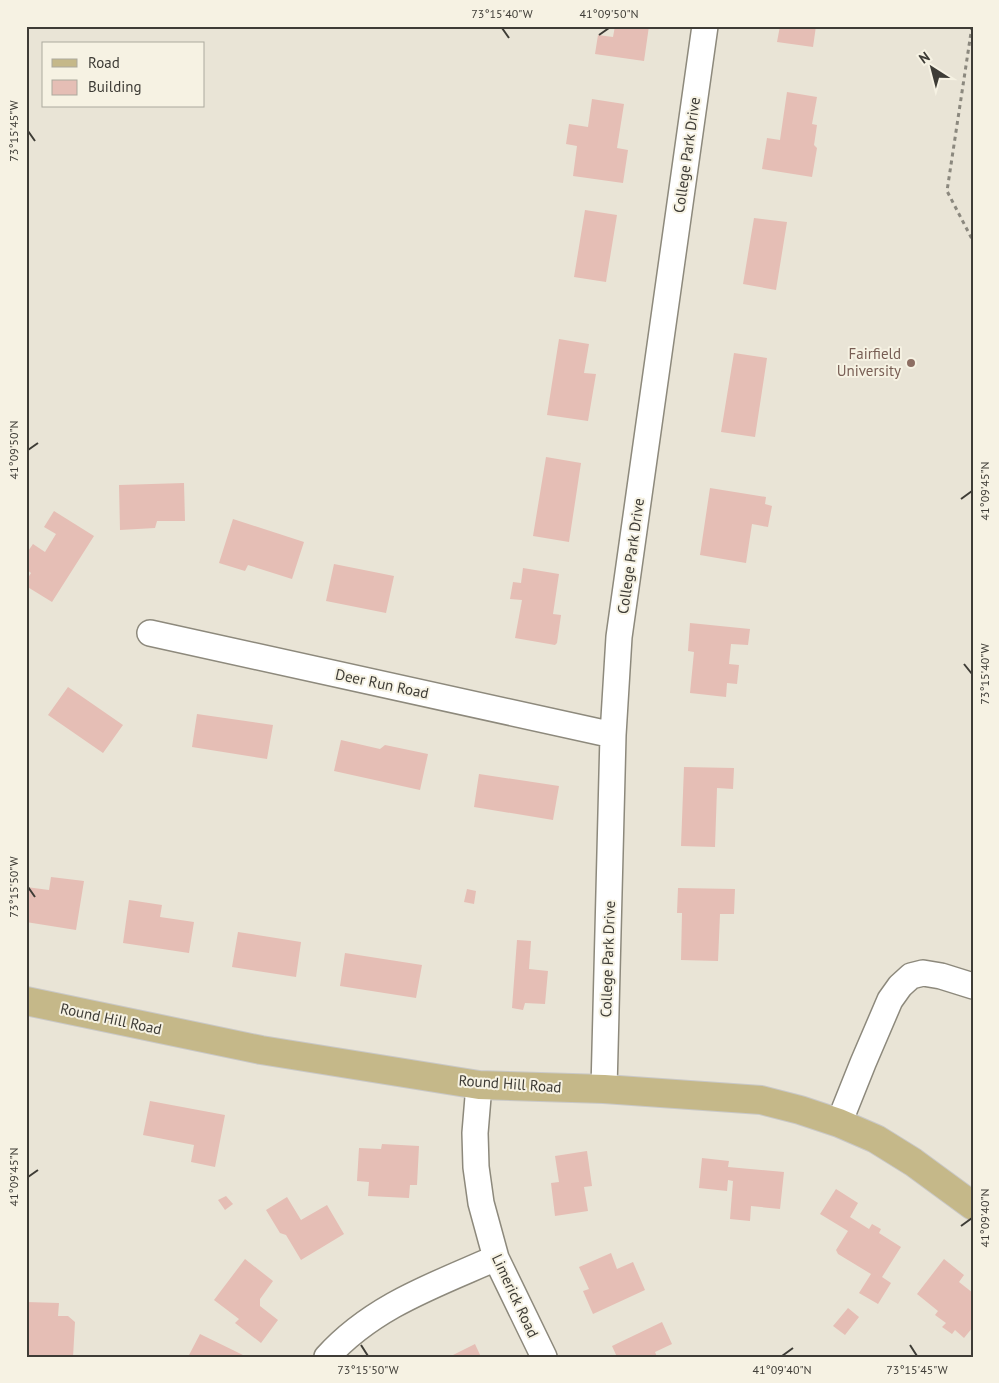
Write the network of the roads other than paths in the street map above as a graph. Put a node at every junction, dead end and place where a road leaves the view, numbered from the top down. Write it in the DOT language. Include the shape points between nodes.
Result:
graph roads {
  1 [pos="705,26"];
  2 [pos="150,633"];
  3 [pos="613,736"];
  4 [pos="973,986"];
  5 [pos="26,1001"];
  6 [pos="479,1085"];
  7 [pos="604,1089"];
  8 [pos="839,1123"];
  9 [pos="973,1206"];
  10 [pos="496,1258"];
  11 [pos="327,1357"];
  12 [pos="544,1357"];
  1 -- 3 [label="street, College Park Drive" via="619,637"];
  2 -- 3 [label="street, Deer Run Road"];
  3 -- 7 [label="street, College Park Drive"];
  4 -- 8 [label="street" via="923,973 911,976 900,986 890,1000"];
  5 -- 6 [label="main road, Round Hill Road" via="261,1050"];
  6 -- 7 [label="main road, Round Hill Road"];
  6 -- 10 [label="street, Limerick Road" via="476,1168 481,1203"];
  7 -- 8 [label="main road, Round Hill Road" via="761,1100"];
  8 -- 9 [label="main road, Round Hill Road" via="876,1139"];
  10 -- 11 [label="street" via="376,1314"];
  10 -- 12 [label="street, Limerick Road"];
}
